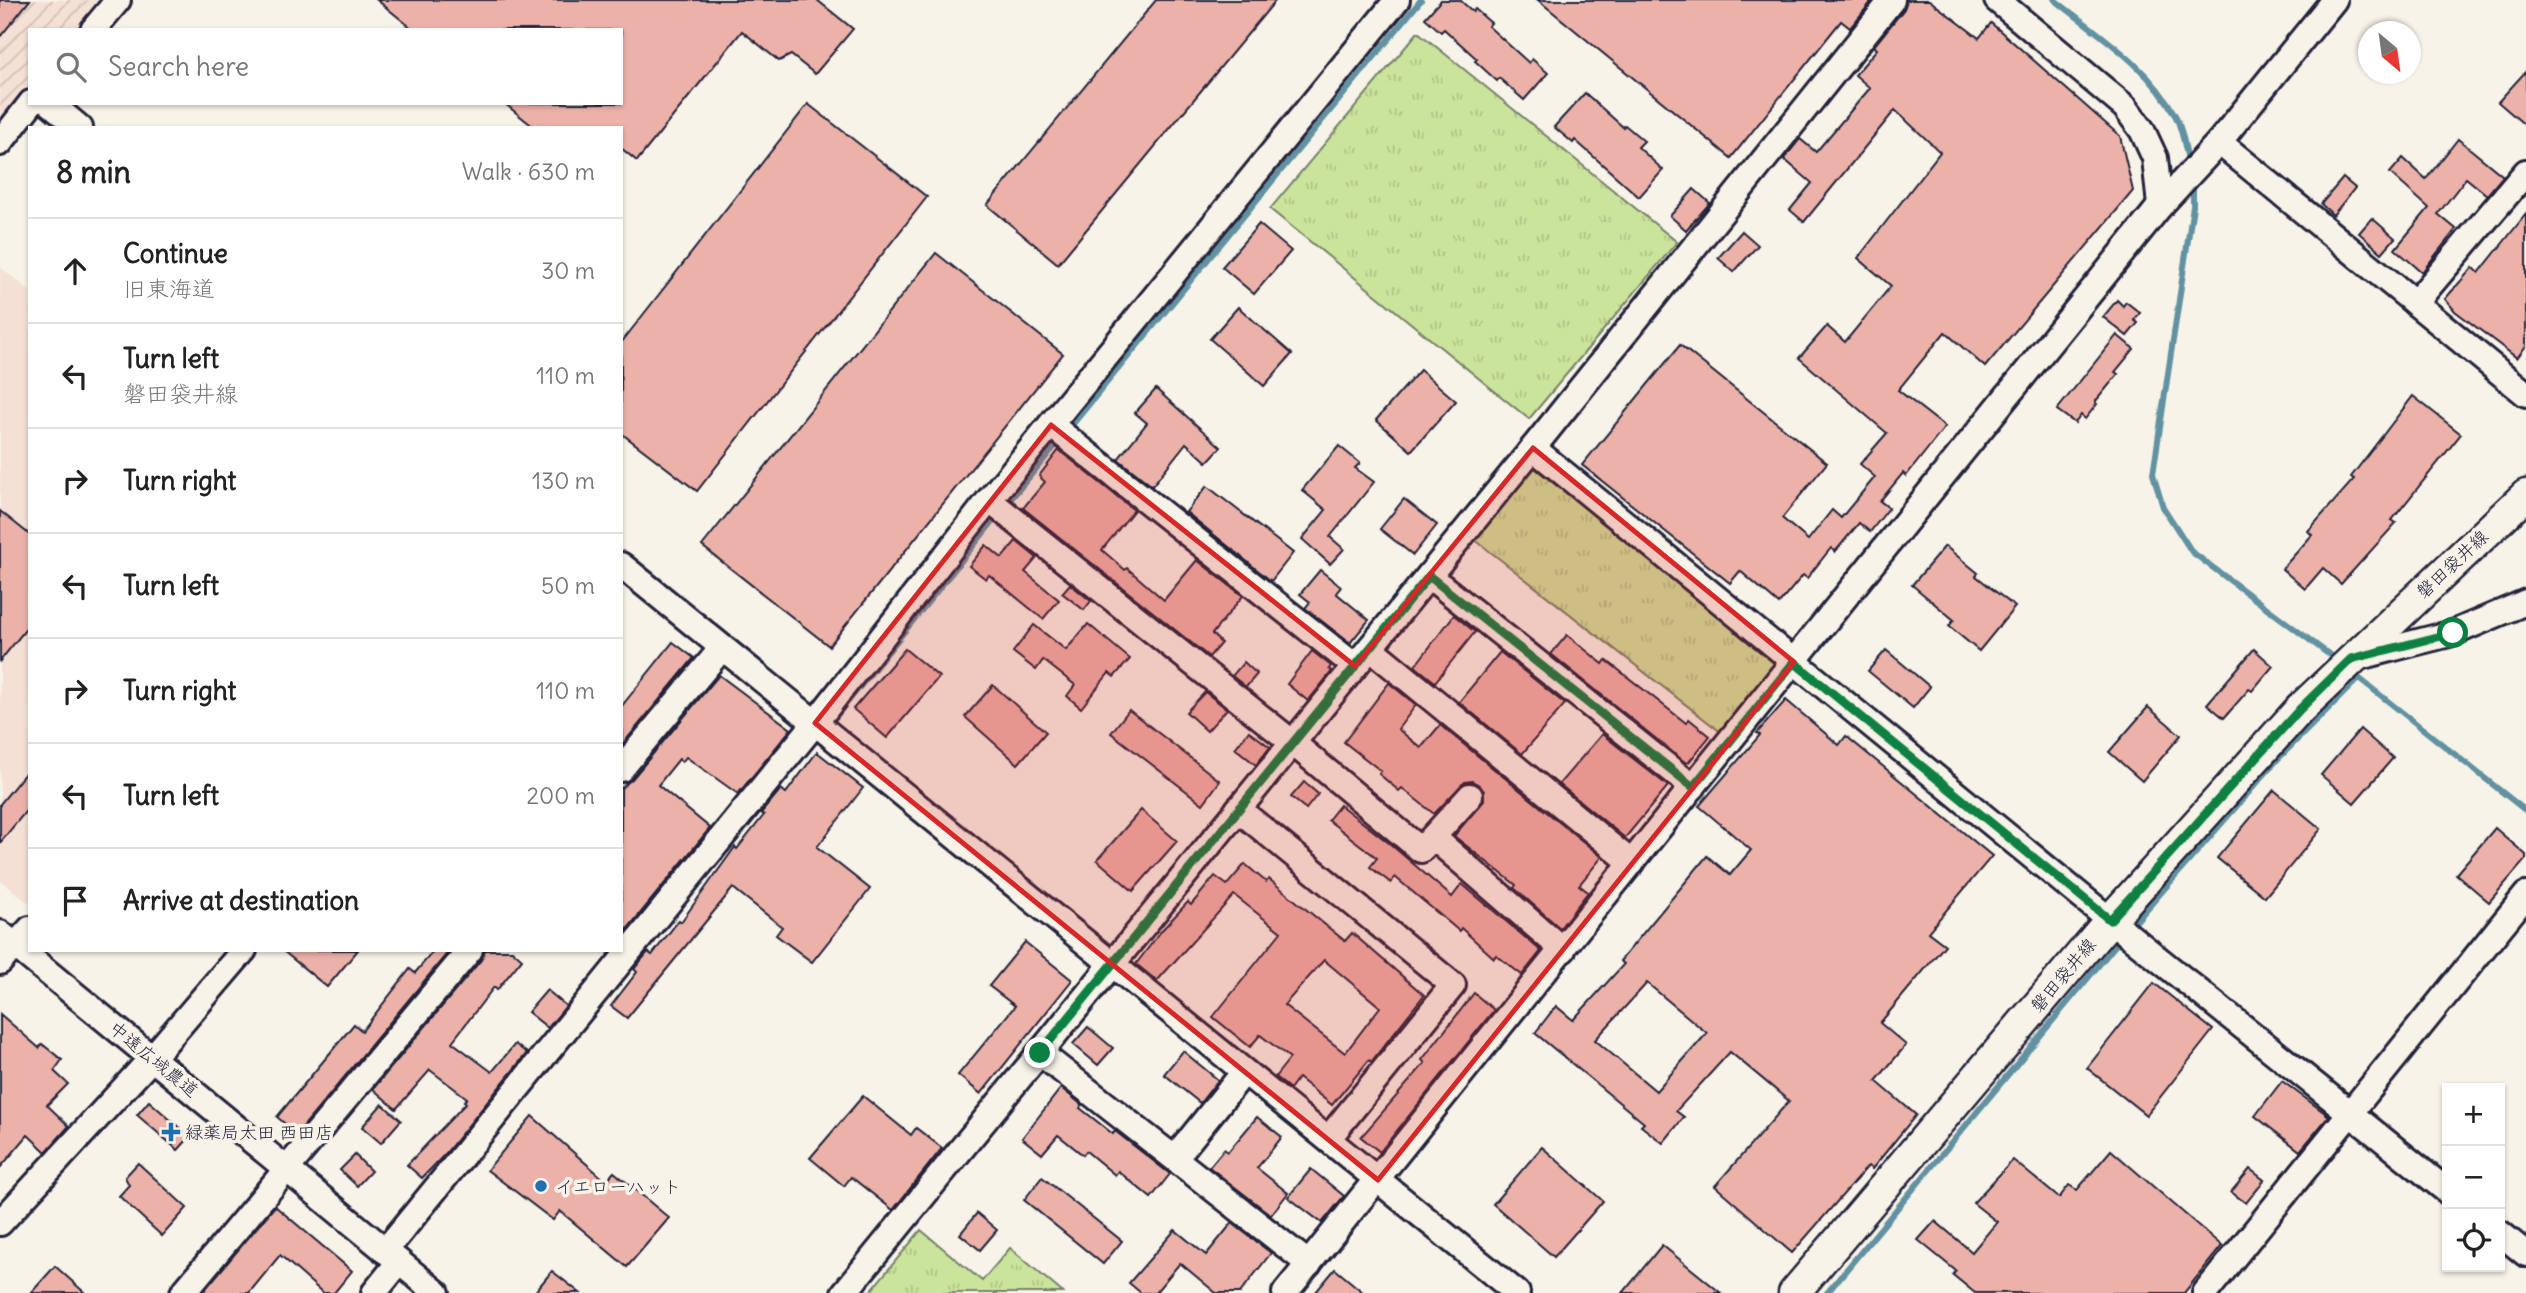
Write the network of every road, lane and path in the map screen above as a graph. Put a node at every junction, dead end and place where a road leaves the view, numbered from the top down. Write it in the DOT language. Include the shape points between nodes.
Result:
graph roads {
  1 [pos="118,0"];
  2 [pos="1397,0"];
  3 [pos="1892,0"];
  4 [pos="1997,0"];
  5 [pos="2334,0"];
  6 [pos="95,28"];
  7 [pos="30,105"];
  8 [pos="52,105"];
  9 [pos="78,126"];
  10 [pos="2219,142"];
  11 [pos="0,143"];
  12 [pos="2526,172"];
  13 [pos="2160,206"];
  14 [pos="2415,303"];
  15 [pos="2526,394"];
  16 [pos="1061,433"];
  17 [pos="1533,448"];
  18 [pos="2526,495"];
  19 [pos="999,508"];
  20 [pos="623,567"];
  21 [pos="1429,576"];
  22 [pos="2526,602"];
  23 [pos="722,648"];
  24 [pos="1363,657"];
  25 [pos="2351,659"];
  26 [pos="1794,662"];
  27 [pos="815,723"];
  28 [pos="1293,743"];
  29 [pos="623,767"];
  30 [pos="1693,787"];
  31 [pos="1470,796"];
  32 [pos="1238,809"];
  33 [pos="1433,837"];
  34 [pos="1632,863"];
  35 [pos="2526,895"];
  36 [pos="2110,920"];
  37 [pos="11,943"];
  38 [pos="1563,950"];
  39 [pos="242,952"];
  40 [pos="468,952"];
  41 [pos="1112,965"];
  42 [pos="1040,1053"];
  43 [pos="152,1058"];
  44 [pos="1244,1072"];
  45 [pos="2351,1113"];
  46 [pos="1328,1139"];
  47 [pos="1174,1158"];
  48 [pos="287,1169"];
  49 [pos="1378,1180"];
  50 [pos="2442,1187"];
  51 [pos="0,1223"];
  52 [pos="2505,1237"];
  53 [pos="2526,1255"];
  54 [pos="392,1256"];
  55 [pos="1309,1264"];
  56 [pos="183,1293"];
  57 [pos="374,1293"];
  58 [pos="437,1293"];
  59 [pos="844,1293"];
  60 [pos="1285,1293"];
  61 [pos="1517,1293"];
  62 [pos="1794,1293"];
  63 [pos="2206,1293"];
  1 -- 6 [label="street"];
  2 -- 16 [label="street"];
  3 -- 17 [label="street"];
  4 -- 13 [label="street" via="2125,107 2155,158"];
  5 -- 10 [label="street"];
  7 -- 11 [label="street"];
  8 -- 9 [label="street"];
  10 -- 13 [label="street"];
  10 -- 14 [label="street"];
  12 -- 14 [label="street"];
  13 -- 26 [label="street"];
  14 -- 15 [label="street"];
  16 -- 19 [label="street"];
  16 -- 24 [label="street"];
  17 -- 21 [label="street"];
  17 -- 26 [label="street"];
  18 -- 25 [label="main road, 磐田袋井線"];
  19 -- 27 [label="street"];
  19 -- 28 [label="street"];
  20 -- 23 [label="street"];
  21 -- 24 [label="street"];
  21 -- 30 [label="street"];
  22 -- 25 [label="street" via="2453,633"];
  23 -- 27 [label="street"];
  23 -- 29 [label="street"];
  24 -- 28 [label="street"];
  24 -- 34 [label="street"];
  25 -- 36 [label="main road, 磐田袋井線"];
  26 -- 30 [label="street"];
  26 -- 36 [label="street"];
  27 -- 41 [label="street"];
  27 -- 54 [label="street"];
  28 -- 32 [label="street"];
  28 -- 33 [label="street" via="1422,850"];
  30 -- 34 [label="street"];
  31 -- 33 [label="street"];
  32 -- 41 [label="street"];
  32 -- 46 [label="street" via="1453,985"];
  33 -- 38 [label="street"];
  34 -- 38 [label="street"];
  35 -- 45 [label="street"];
  36 -- 45 [label="street"];
  36 -- 62 [label="main road, 磐田袋井線"];
  37 -- 43 [label="street, 中遠広域農道"];
  38 -- 49 [label="street"];
  39 -- 43 [label="street"];
  40 -- 48 [label="street"];
  41 -- 42 [label="street"];
  41 -- 44 [label="street"];
  42 -- 47 [label="street"];
  42 -- 59 [label="street"];
  43 -- 48 [label="street, 中遠広域農道"];
  43 -- 51 [label="street"];
  44 -- 46 [label="street"];
  44 -- 47 [label="street"];
  45 -- 50 [label="street"];
  45 -- 63 [label="street"];
  46 -- 49 [label="street"];
  47 -- 55 [label="street"];
  48 -- 54 [label="street, 中遠広域農道"];
  48 -- 56 [label="street"];
  49 -- 55 [label="street"];
  49 -- 61 [label="street"];
  52 -- 53 [label="street"];
  54 -- 57 [label="street"];
  54 -- 58 [label="street, 中遠広域農道"];
  55 -- 60 [label="street"];
}
